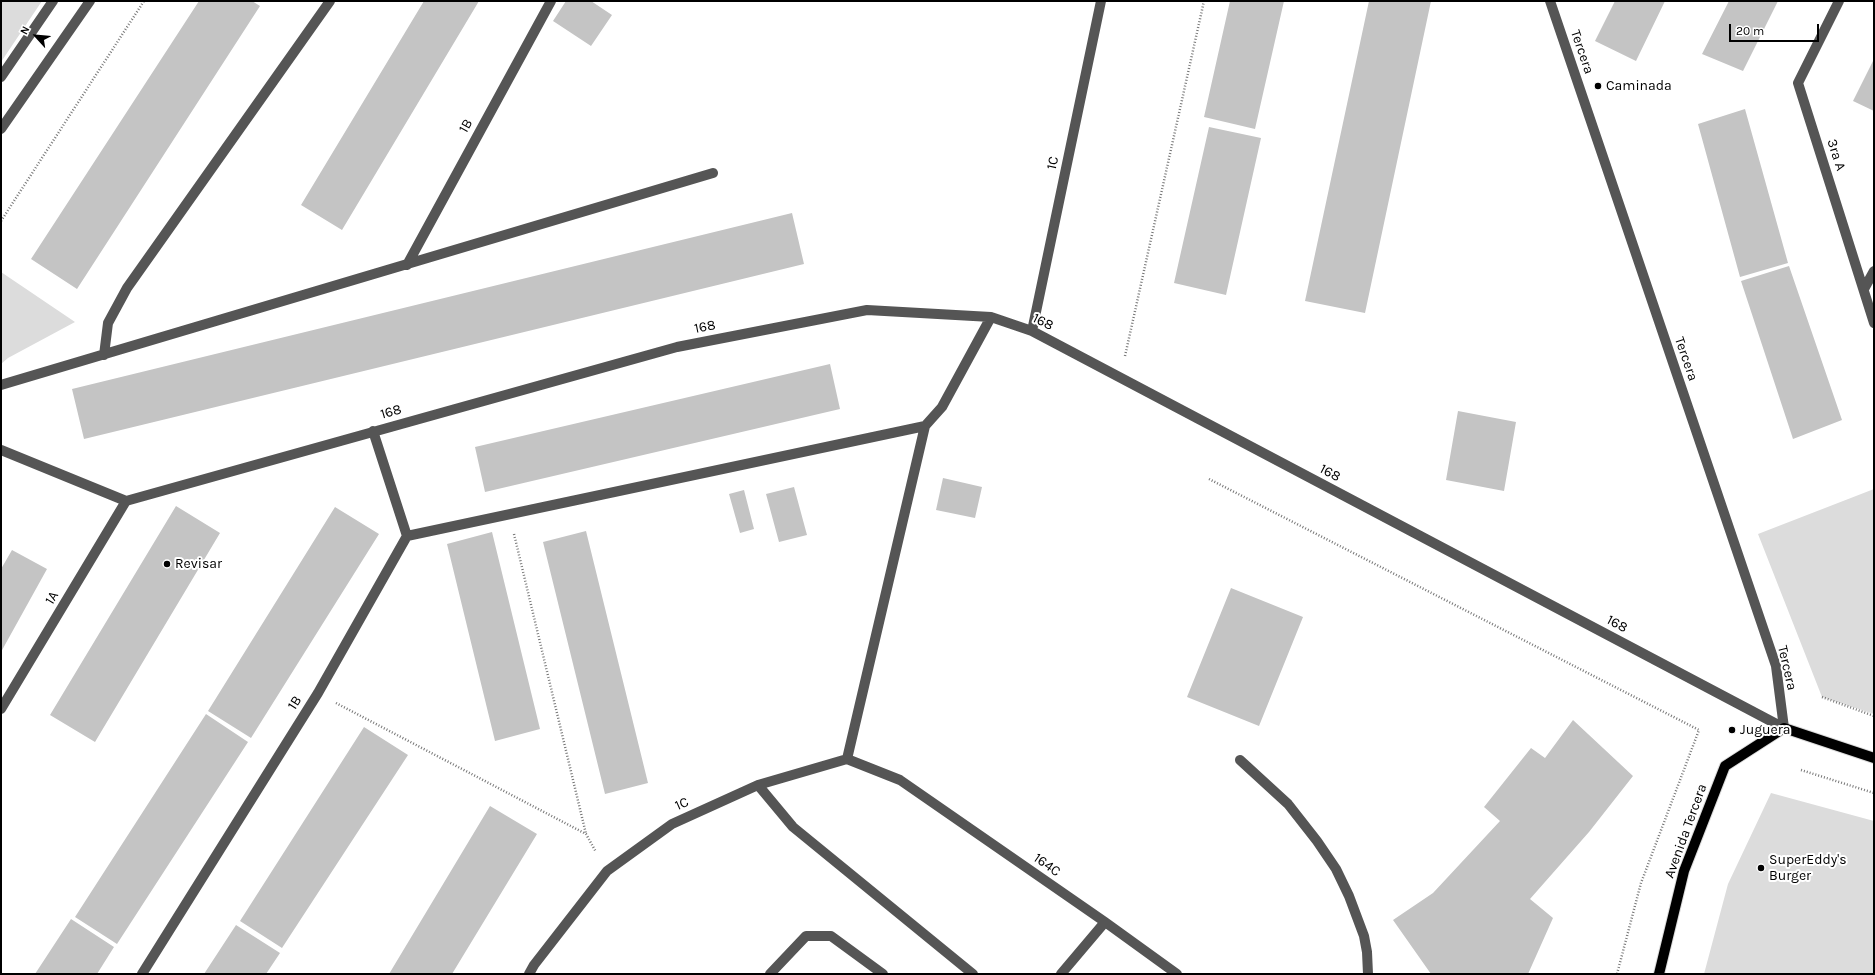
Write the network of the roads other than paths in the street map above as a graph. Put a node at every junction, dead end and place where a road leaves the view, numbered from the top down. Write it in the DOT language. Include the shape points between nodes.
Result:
graph roads {
  1 [pos="53,1"];
  2 [pos="90,1"];
  3 [pos="330,1"];
  4 [pos="551,1"];
  5 [pos="1101,1"];
  6 [pos="1550,1"];
  7 [pos="1839,1"];
  8 [pos="1,77"];
  9 [pos="1,129"];
  10 [pos="713,173"];
  11 [pos="407,265"];
  12 [pos="1874,271"];
  13 [pos="1864,289"];
  14 [pos="991,317"];
  15 [pos="1874,323"];
  16 [pos="1032,331"];
  17 [pos="104,355"];
  18 [pos="1,386"];
  19 [pos="924,426"];
  20 [pos="373,431"];
  21 [pos="1,450"];
  22 [pos="126,502"];
  23 [pos="407,536"];
  24 [pos="1,709"];
  25 [pos="1784,728"];
  26 [pos="1874,758"];
  27 [pos="847,759"];
  28 [pos="1240,760"];
  29 [pos="758,785"];
  30 [pos="1105,922"];
  31 [pos="142,974"];
  32 [pos="529,974"];
  33 [pos="770,974"];
  34 [pos="883,974"];
  35 [pos="974,974"];
  36 [pos="1061,974"];
  37 [pos="1177,974"];
  38 [pos="1368,974"];
  39 [pos="1658,974"];
  1 -- 8 [label="street"];
  2 -- 9 [label="street"];
  3 -- 17 [label="street" via="127,288 108,323"];
  4 -- 11 [label="street, 1B"];
  5 -- 16 [label="street, 1C"];
  6 -- 25 [label="street, Tercera" via="1776,666"];
  7 -- 13 [label="street, 3ra A" via="1798,83"];
  10 -- 11 [label="street"];
  11 -- 17 [label="street"];
  12 -- 13 [label="street"];
  13 -- 15 [label="street, 3ra A"];
  14 -- 16 [label="street, 168"];
  14 -- 19 [label="street" via="942,407"];
  14 -- 20 [label="street, 168" via="867,310 677,347"];
  16 -- 25 [label="street, 168"];
  17 -- 18 [label="street"];
  19 -- 23 [label="street"];
  19 -- 27 [label="street"];
  20 -- 22 [label="street, 168"];
  20 -- 23 [label="street"];
  21 -- 22 [label="street"];
  22 -- 24 [label="street, 1A"];
  23 -- 31 [label="street, 1B" via="318,693"];
  25 -- 26 [label="main road, 168"];
  25 -- 39 [label="main road, Avenida Tercera" via="1725,766 1684,871"];
  27 -- 29 [label="street, 1C"];
  27 -- 30 [label="street, 164C" via="900,780"];
  28 -- 38 [label="street" via="1288,804 1336,869 1364,936"];
  29 -- 32 [label="street, 1C" via="672,824 607,871 534,964"];
  29 -- 35 [label="street" via="793,828"];
  30 -- 36 [label="street"];
  30 -- 37 [label="street, 164C"];
  33 -- 34 [label="street" via="806,936 831,936"];
}
